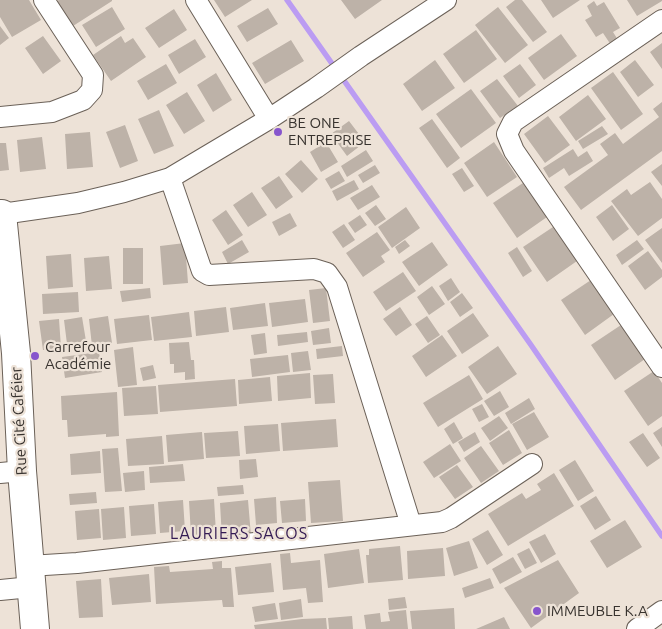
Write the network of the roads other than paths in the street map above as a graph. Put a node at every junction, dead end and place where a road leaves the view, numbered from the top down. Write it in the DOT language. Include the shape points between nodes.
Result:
graph roads {
  1 [pos="44,0"];
  2 [pos="196,0"];
  3 [pos="446,0"];
  4 [pos="662,20"];
  5 [pos="0,117"];
  6 [pos="269,119"];
  7 [pos="170,178"];
  8 [pos="1,214"];
  9 [pos="8,354"];
  10 [pos="662,367"];
  11 [pos="532,464"];
  12 [pos="11,472"];
  13 [pos="412,525"];
  14 [pos="30,577"];
  15 [pos="0,590"];
  16 [pos="662,611"];
  17 [pos="35,629"];
  18 [pos="637,629"];
  1 -- 5 [label="street" via="93,75 92,90 83,100 52,112"];
  2 -- 6 [label="street"];
  3 -- 6 [label="street"];
  4 -- 10 [label="street" via="513,122 507,134 514,151"];
  6 -- 7 [label="street"];
  7 -- 8 [label="street" via="78,203"];
  7 -- 13 [label="street" via="202,271 209,275 314,269 327,273 337,287"];
  8 -- 9 [label="street, Rue Cité Caféier"];
  9 -- 12 [label="street, Rue Cité Caféier"];
  11 -- 13 [label="street" via="451,518"];
  12 -- 14 [label="street, Rue Cité Caféier"];
  13 -- 14 [label="street" via="77,563"];
  14 -- 15 [label="street"];
  14 -- 17 [label="street, Rue Cité Caféier"];
  16 -- 18 [label="street"];
}
